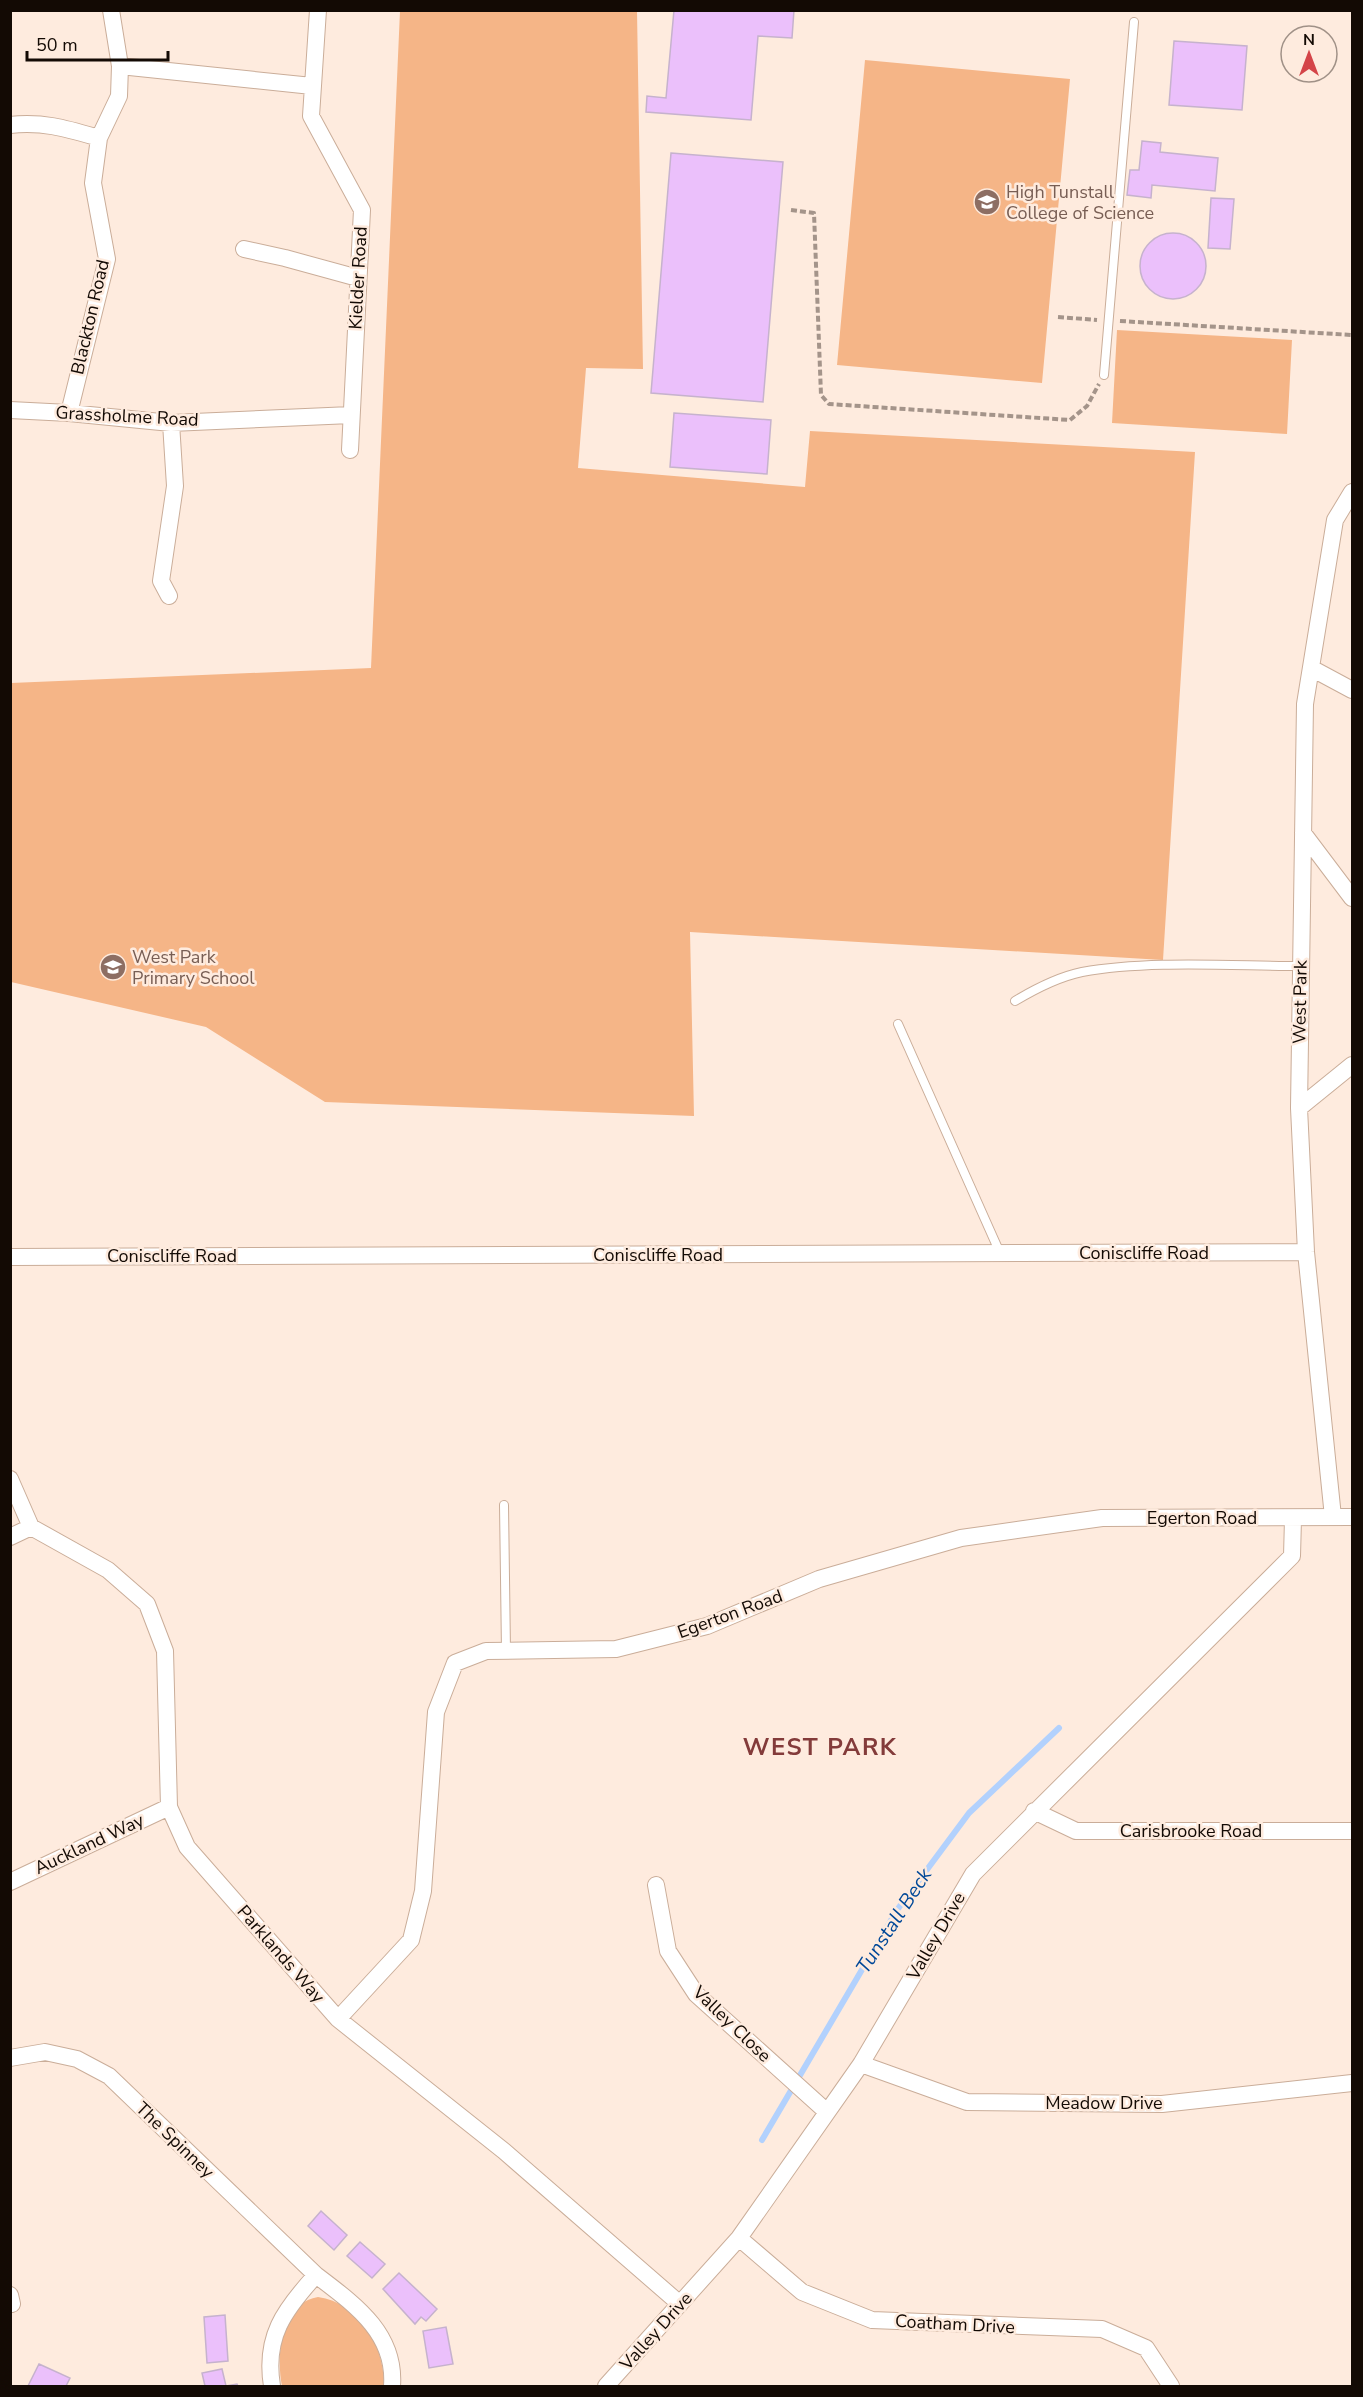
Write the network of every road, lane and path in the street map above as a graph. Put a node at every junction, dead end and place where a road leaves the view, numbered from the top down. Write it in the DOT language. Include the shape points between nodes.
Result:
graph roads {
  1 [pos="111,10"];
  2 [pos="318,10"];
  3 [pos="1134,22"];
  4 [pos="120,66"];
  5 [pos="312,86"];
  6 [pos="10,125"];
  7 [pos="99,138"];
  8 [pos="791,210"];
  9 [pos="244,249"];
  10 [pos="358,278"];
  11 [pos="1058,317"];
  12 [pos="1110,320"];
  13 [pos="1353,335"];
  14 [pos="1104,375"];
  15 [pos="10,410"];
  16 [pos="69,413"];
  17 [pos="351,415"];
  18 [pos="171,423"];
  19 [pos="350,450"];
  20 [pos="1353,492"];
  21 [pos="169,596"];
  22 [pos="1311,668"];
  23 [pos="1353,690"];
  24 [pos="1303,833"];
  25 [pos="1353,898"];
  26 [pos="1301,966"];
  27 [pos="1015,1001"];
  28 [pos="898,1024"];
  29 [pos="1353,1065"];
  30 [pos="1299,1108"];
  31 [pos="1306,1252"];
  32 [pos="1001,1253"];
  33 [pos="10,1257"];
  34 [pos="10,1479"];
  35 [pos="504,1505"];
  36 [pos="1333,1517"];
  37 [pos="1353,1517"];
  38 [pos="1293,1519"];
  39 [pos="31,1527"];
  40 [pos="10,1537"];
  41 [pos="506,1651"];
  42 [pos="169,1807"];
  43 [pos="1034,1811"];
  44 [pos="1353,1831"];
  45 [pos="10,1882"];
  46 [pos="656,1885"];
  47 [pos="338,2019"];
  48 [pos="10,2058"];
  49 [pos="861,2064"];
  50 [pos="1353,2082"];
  51 [pos="827,2112"];
  52 [pos="739,2238"];
  53 [pos="316,2275"];
  54 [pos="680,2304"];
  55 [pos="272,2386"];
  56 [pos="392,2386"];
  57 [pos="606,2386"];
  58 [pos="1171,2386"];
  1 -- 4 [label="street, Blackton Road"];
  2 -- 5 [label="street, Kielder Road"];
  3 -- 12 [label="lane"];
  4 -- 5 [label="street"];
  4 -- 7 [label="street, Blackton Road" via="119,96"];
  5 -- 10 [label="street, Kielder Road" via="311,116 362,210"];
  6 -- 7 [label="street" via="58,126"];
  7 -- 16 [label="street, Blackton Road" via="93,183 106,259"];
  8 -- 14 [label="path" via="814,213 821,395 830,404 1070,420 1088,406"];
  9 -- 10 [label="street"];
  10 -- 17 [label="street, Kielder Road"];
  11 -- 12 [label="path"];
  12 -- 13 [label="path"];
  12 -- 14 [label="lane"];
  15 -- 16 [label="street, Grassholme Road"];
  16 -- 18 [label="street, Grassholme Road"];
  17 -- 18 [label="street, Grassholme Road"];
  17 -- 19 [label="street, Kielder Road"];
  18 -- 21 [label="street" via="175,486 162,581"];
  20 -- 22 [label="street, West Park" via="1335,520"];
  22 -- 23 [label="street"];
  22 -- 24 [label="street, West Park" via="1305,704"];
  24 -- 25 [label="street"];
  24 -- 26 [label="street, West Park"];
  26 -- 27 [label="lane" via="1145,966 1081,972 1037,988"];
  26 -- 30 [label="street, West Park"];
  28 -- 32 [label="lane"];
  29 -- 30 [label="street"];
  30 -- 31 [label="street, West Park"];
  31 -- 32 [label="street, Coniscliffe Road"];
  31 -- 36 [label="street, West Park"];
  32 -- 33 [label="street, Coniscliffe Road"];
  34 -- 39 [label="street"];
  35 -- 41 [label="lane"];
  36 -- 37 [label="street, Egerton Road"];
  36 -- 38 [label="street, Egerton Road"];
  38 -- 41 [label="street, Egerton Road" via="1102,1518 961,1538 819,1579 707,1626 616,1650"];
  38 -- 43 [label="street, Valley Drive" via="1292,1556"];
  39 -- 40 [label="street"];
  39 -- 42 [label="street, Parklands Way" via="108,1570 147,1604 165,1651"];
  41 -- 47 [label="street, Egerton Road" via="486,1651 455,1663 436,1712 423,1891 411,1940"];
  42 -- 45 [label="street, Auckland Way"];
  42 -- 47 [label="street, Parklands Way" via="187,1847"];
  43 -- 44 [label="street, Carisbrooke Road" via="1076,1831"];
  43 -- 49 [label="street, Valley Drive" via="973,1874"];
  46 -- 51 [label="street, Valley Close" via="668,1951 696,1994"];
  47 -- 54 [label="street, Parklands Way" via="504,2151"];
  48 -- 53 [label="street, The Spinney" via="45,2052 77,2060 108,2076"];
  49 -- 50 [label="street, Meadow Drive" via="966,2102 1162,2104"];
  49 -- 51 [label="street, Valley Drive"];
  51 -- 52 [label="street, Valley Drive"];
  52 -- 54 [label="street, Valley Drive"];
  52 -- 58 [label="street, Coatham Drive" via="802,2292 872,2320 1102,2329 1146,2348"];
  53 -- 55 [label="street" via="289,2304 270,2351"];
  53 -- 56 [label="street, The Spinney" via="375,2325 386,2342"];
  54 -- 57 [label="street, Valley Drive"];
}
